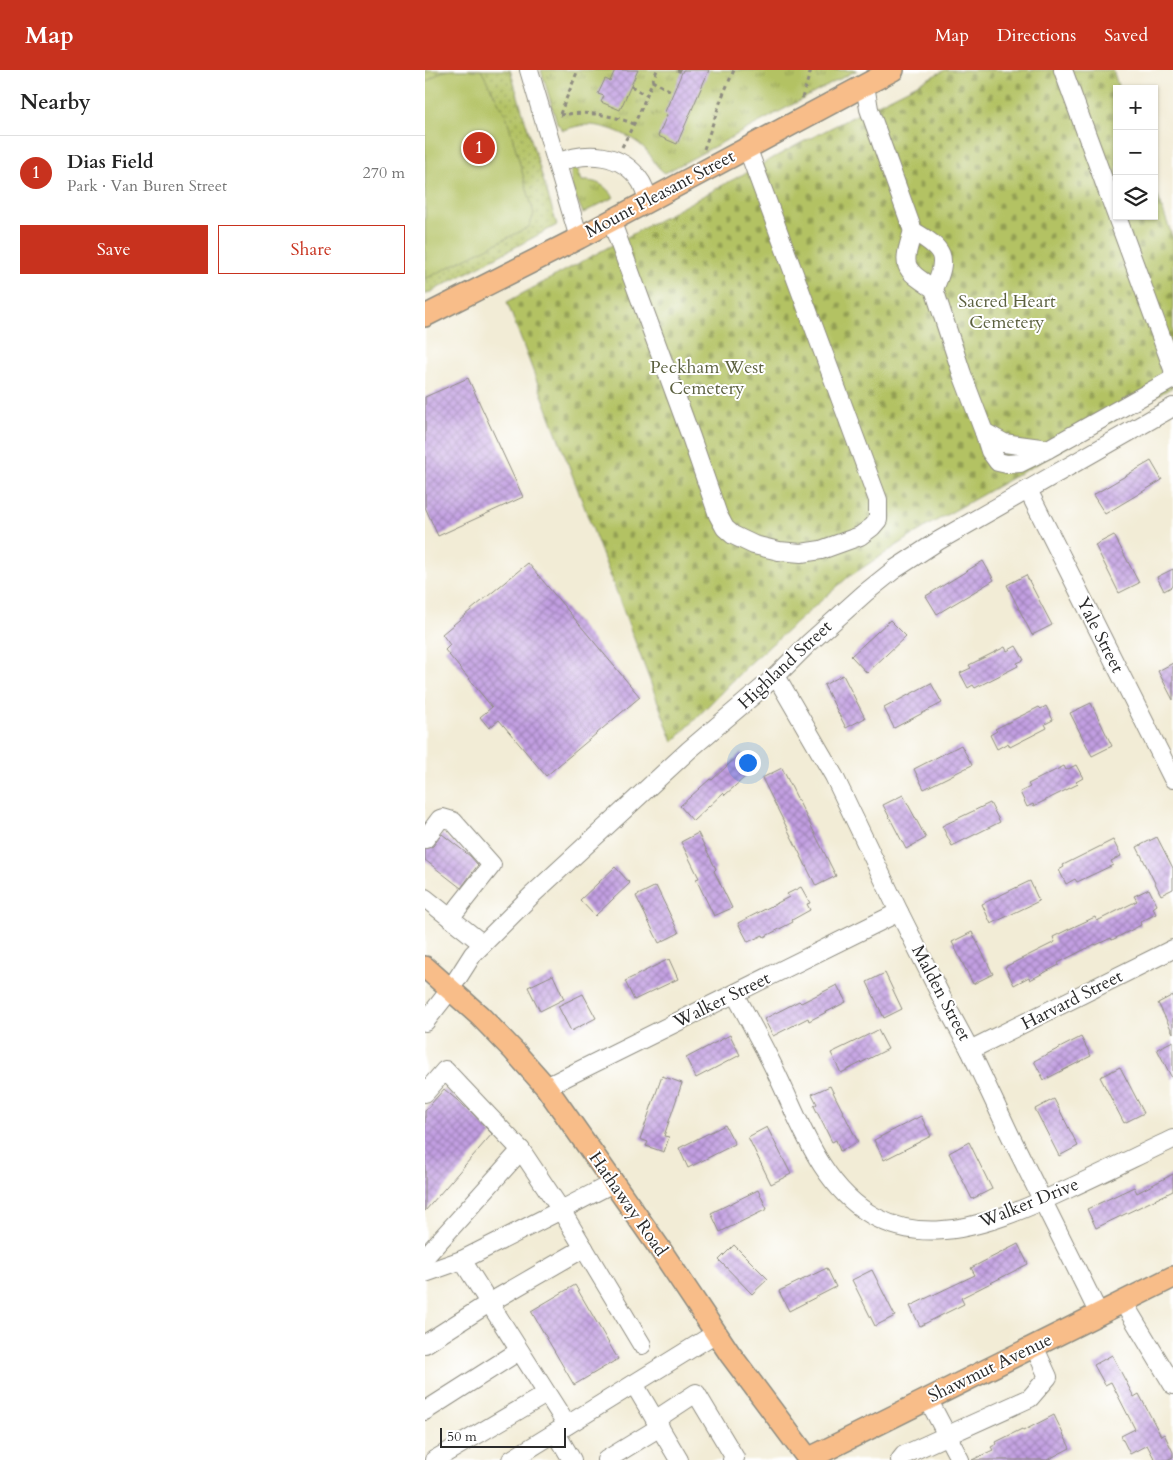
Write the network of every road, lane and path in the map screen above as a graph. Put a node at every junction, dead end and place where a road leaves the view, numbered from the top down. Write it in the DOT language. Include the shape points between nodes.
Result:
graph roads {
  1 [pos="529,70"];
  2 [pos="577,70"];
  3 [pos="657,70"];
  4 [pos="677,70"];
  5 [pos="735,70"];
  6 [pos="893,70"];
  7 [pos="1063,70"];
  8 [pos="682,72"];
  9 [pos="652,81"];
  10 [pos="865,85"];
  11 [pos="631,86"];
  12 [pos="673,92"];
  13 [pos="646,95"];
  14 [pos="560,115"];
  15 [pos="634,124"];
  16 [pos="550,140"];
  17 [pos="747,147"];
  18 [pos="615,160"];
  19 [pos="557,163"];
  20 [pos="694,176"];
  21 [pos="649,200"];
  22 [pos="611,220"];
  23 [pos="913,231"];
  24 [pos="579,238"];
  25 [pos="934,289"];
  26 [pos="425,316"];
  27 [pos="1173,369"];
  28 [pos="1173,374"];
  29 [pos="1173,407"];
  30 [pos="1028,490"];
  31 [pos="776,676"];
  32 [pos="1173,779"];
  33 [pos="425,839"];
  34 [pos="425,898"];
  35 [pos="899,912"];
  36 [pos="451,918"];
  37 [pos="483,944"];
  38 [pos="1173,949"];
  39 [pos="425,967"];
  40 [pos="450,990"];
  41 [pos="735,994"];
  42 [pos="425,1022"];
  43 [pos="971,1050"];
  44 [pos="546,1087"];
  45 [pos="425,1093"];
  46 [pos="1173,1139"];
  47 [pos="521,1150"];
  48 [pos="613,1183"];
  49 [pos="1043,1201"];
  50 [pos="561,1210"];
  51 [pos="584,1248"];
  52 [pos="425,1257"];
  53 [pos="462,1260"];
  54 [pos="425,1273"];
  55 [pos="1173,1277"];
  56 [pos="1123,1302"];
  57 [pos="489,1303"];
  58 [pos="1099,1314"];
  59 [pos="716,1333"];
  60 [pos="425,1344"];
  61 [pos="642,1345"];
  62 [pos="1034,1346"];
  63 [pos="519,1351"];
  64 [pos="634,1384"];
  65 [pos="1173,1385"];
  66 [pos="546,1394"];
  67 [pos="928,1399"];
  68 [pos="425,1411"];
  69 [pos="657,1424"];
  70 [pos="562,1429"];
  71 [pos="947,1436"];
  72 [pos="520,1458"];
  73 [pos="434,1460"];
  74 [pos="572,1460"];
  75 [pos="605,1460"];
  76 [pos="679,1460"];
  77 [pos="732,1460"];
  78 [pos="808,1460"];
  79 [pos="901,1460"];
  80 [pos="960,1460"];
  1 -- 16 [label="street"];
  2 -- 14 [label="path"];
  3 -- 9 [label="path"];
  4 -- 8 [label="path"];
  5 -- 20 [label="path"];
  6 -- 10 [label="main road, Mount Pleasant Street"];
  7 -- 27 [label="street"];
  9 -- 12 [label="path"];
  9 -- 13 [label="path"];
  10 -- 17 [label="main road, Mount Pleasant Street"];
  10 -- 23 [label="street" via="869,110"];
  11 -- 13 [label="path"];
  13 -- 15 [label="path"];
  14 -- 15 [label="path" via="595,114"];
  14 -- 16 [label="path"];
  15 -- 18 [label="path"];
  16 -- 19 [label="street"];
  17 -- 20 [label="main road, Mount Pleasant Street"];
  17 -- 22 [label="street" via="877,500 878,520 860,536 821,550 801,553 754,545 725,528"];
  18 -- 19 [label="street" via="592,155"];
  18 -- 21 [label="street" via="635,174"];
  19 -- 24 [label="street"];
  20 -- 21 [label="main road, Mount Pleasant Street"];
  21 -- 22 [label="main road, Mount Pleasant Street"];
  22 -- 24 [label="main road, Mount Pleasant Street"];
  23 -- 25 [label="street" via="906,266 910,273"];
  23 -- 25 [label="street" via="936,246 941,254 942,271"];
  24 -- 26 [label="main road, Mount Pleasant Street"];
  25 -- 28 [label="street" via="985,432 1004,443 1048,449 1171,380"];
  29 -- 30 [label="street, Highland Street"];
  30 -- 31 [label="street, Highland Street" via="895,569 829,624"];
  30 -- 32 [label="street, Yale Street"];
  31 -- 35 [label="street, Malden Street" via="833,776"];
  31 -- 37 [label="street, Highland Street" via="662,774"];
  33 -- 36 [label="street" via="440,819 453,821 492,865"];
  34 -- 36 [label="street"];
  35 -- 41 [label="street, Walker Street"];
  35 -- 43 [label="street, Malden Street"];
  36 -- 37 [label="street"];
  37 -- 40 [label="street, Highland Street"];
  38 -- 43 [label="street, Harvard Street"];
  39 -- 40 [label="main road, Hathaway Road"];
  40 -- 42 [label="street, Highland Street"];
  40 -- 44 [label="main road, Hathaway Road" via="480,1016"];
  41 -- 44 [label="street, Walker Street"];
  41 -- 49 [label="street, Walker Drive" via="822,1165 845,1193 872,1215 905,1228 938,1232 995,1220"];
  43 -- 49 [label="street, Malden Street"];
  44 -- 48 [label="main road, Hathaway Road"];
  45 -- 47 [label="street" via="445,1070"];
  46 -- 49 [label="street, Walker Drive"];
  47 -- 50 [label="street"];
  47 -- 52 [label="street"];
  48 -- 50 [label="street"];
  48 -- 59 [label="main road, Hathaway Road"];
  49 -- 58 [label="street, Malden Street"];
  50 -- 51 [label="street"];
  50 -- 53 [label="street"];
  51 -- 57 [label="street"];
  51 -- 61 [label="street"];
  53 -- 54 [label="street"];
  53 -- 57 [label="street"];
  55 -- 56 [label="main road, Shawmut Avenue"];
  56 -- 58 [label="main road, Shawmut Avenue"];
  56 -- 65 [label="street"];
  57 -- 60 [label="street"];
  57 -- 63 [label="street"];
  58 -- 62 [label="main road, Shawmut Avenue"];
  59 -- 64 [label="street"];
  59 -- 78 [label="main road, Hathaway Road"];
  62 -- 67 [label="main road, Shawmut Avenue"];
  62 -- 71 [label="street" via="1048,1377 1030,1398"];
  63 -- 66 [label="street"];
  63 -- 68 [label="street"];
  64 -- 69 [label="street"];
  64 -- 70 [label="street"];
  66 -- 70 [label="street"];
  66 -- 73 [label="street"];
  67 -- 71 [label="street"];
  67 -- 78 [label="main road, Shawmut Avenue"];
  69 -- 75 [label="street"];
  69 -- 76 [label="street"];
  69 -- 77 [label="street" via="696,1393 735,1458"];
  70 -- 72 [label="street"];
  70 -- 74 [label="street"];
  71 -- 79 [label="street"];
  71 -- 80 [label="street"];
}
